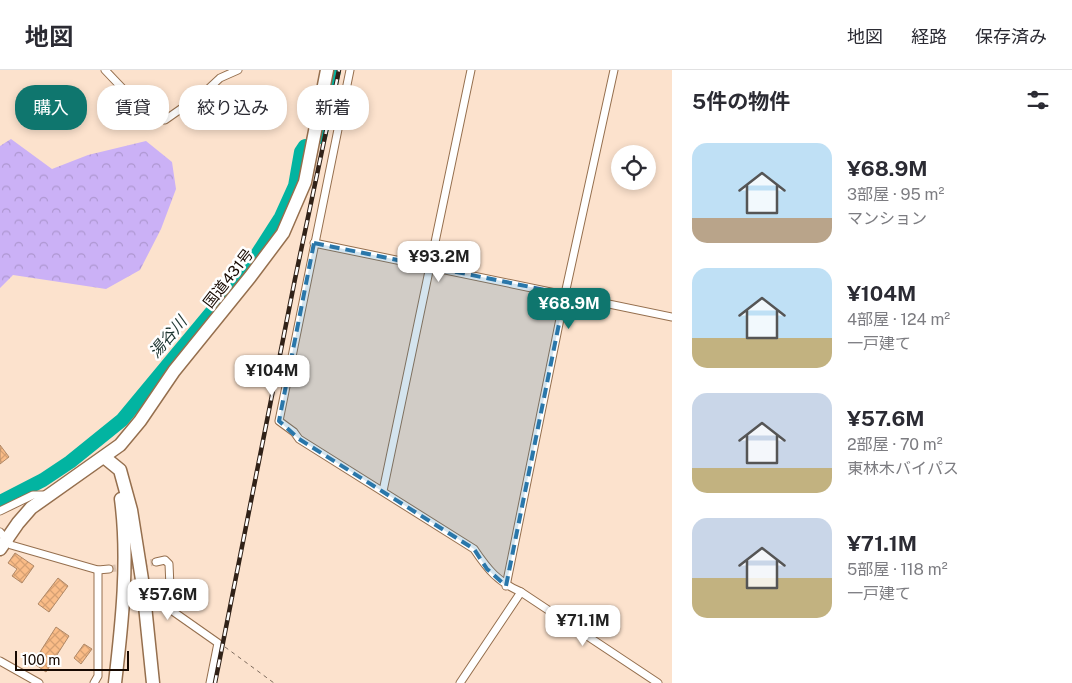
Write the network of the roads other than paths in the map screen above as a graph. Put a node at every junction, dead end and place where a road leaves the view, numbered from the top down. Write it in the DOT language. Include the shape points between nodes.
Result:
graph roads {
  1 [pos="105,70"];
  2 [pos="238,70"];
  3 [pos="326,70"];
  4 [pos="350,70"];
  5 [pos="471,70"];
  6 [pos="614,70"];
  7 [pos="314,243"];
  8 [pos="431,267"];
  9 [pos="565,294"];
  10 [pos="672,317"];
  11 [pos="104,457"];
  12 [pos="383,491"];
  13 [pos="48,495"];
  14 [pos="0,511"];
  15 [pos="2,540"];
  16 [pos="156,562"];
  17 [pos="109,569"];
  18 [pos="98,570"];
  19 [pos="506,586"];
  20 [pos="521,592"];
  21 [pos="0,661"];
  22 [pos="39,683"];
  23 [pos="94,683"];
  24 [pos="115,683"];
  25 [pos="153,683"];
  26 [pos="210,683"];
  27 [pos="460,683"];
  28 [pos="658,683"];
  1 -- 2 [label="street" via="158,120 165,120 220,78"];
  3 -- 11 [label="highway, 国道431号" via="304,182 282,233 174,371 140,421 120,445"];
  4 -- 7 [label="street"];
  5 -- 8 [label="street"];
  6 -- 9 [label="street"];
  7 -- 8 [label="street"];
  7 -- 12 [label="street" via="279,421 299,439"];
  8 -- 9 [label="street"];
  8 -- 12 [label="street"];
  9 -- 10 [label="street"];
  9 -- 19 [label="street"];
  11 -- 13 [label="highway, 国道431号"];
  11 -- 24 [label="highway" via="121,494 124,535"];
  11 -- 25 [label="highway" via="120,470 131,510"];
  12 -- 19 [label="street" via="474,549 487,569"];
  13 -- 14 [label="street" via="33,494"];
  13 -- 15 [label="highway, 国道431号"];
  15 -- 18 [label="street"];
  16 -- 26 [label="street" via="164,560 169,564 171,610 218,643"];
  17 -- 18 [label="street"];
  18 -- 23 [label="street" via="98,676"];
  19 -- 20 [label="street"];
  20 -- 27 [label="street"];
  20 -- 28 [label="street"];
  21 -- 22 [label="street"];
}
